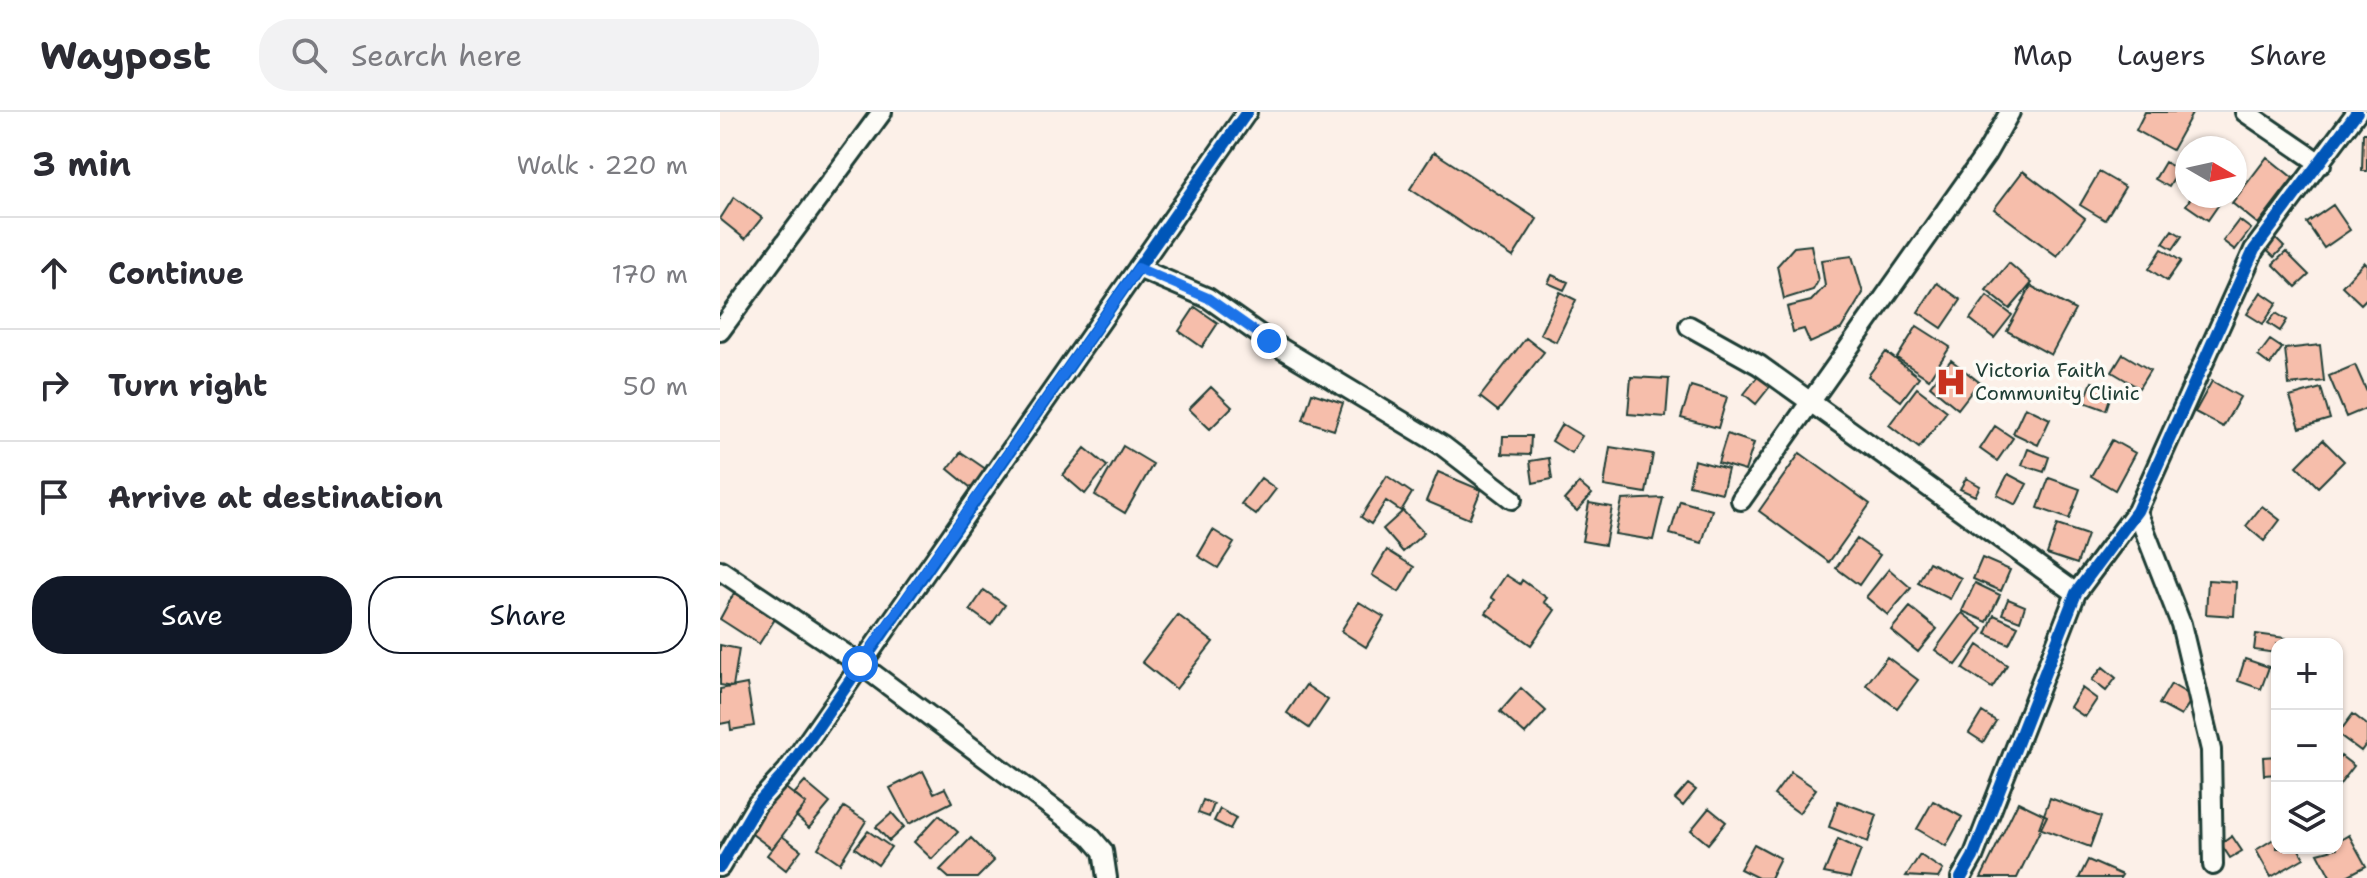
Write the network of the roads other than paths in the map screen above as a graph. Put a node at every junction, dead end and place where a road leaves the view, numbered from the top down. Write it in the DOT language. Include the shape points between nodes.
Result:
graph roads {
  1 [pos="882,112"];
  2 [pos="1247,112"];
  3 [pos="2010,112"];
  4 [pos="2245,112"];
  5 [pos="2357,112"];
  6 [pos="2321,164"];
  7 [pos="1138,268"];
  8 [pos="1689,326"];
  9 [pos="720,331"];
  10 [pos="1811,404"];
  11 [pos="1512,499"];
  12 [pos="1741,500"];
  13 [pos="2137,511"];
  14 [pos="720,570"];
  15 [pos="2076,593"];
  16 [pos="860,664"];
  17 [pos="2213,865"];
  18 [pos="720,867"];
  19 [pos="1107,878"];
  20 [pos="1961,878"];
  1 -- 9 [label="street"];
  2 -- 7 [label="street"];
  3 -- 10 [label="street"];
  4 -- 6 [label="street"];
  5 -- 6 [label="street"];
  6 -- 13 [label="street" via="2254,250"];
  7 -- 11 [label="street" via="1208,298 1443,446"];
  7 -- 16 [label="street"];
  8 -- 10 [label="street" via="1759,365"];
  10 -- 12 [label="street"];
  10 -- 15 [label="street"];
  13 -- 15 [label="street"];
  13 -- 17 [label="street" via="2181,624 2211,750"];
  14 -- 16 [label="street"];
  15 -- 20 [label="street"];
  16 -- 18 [label="street" via="787,771 757,804"];
  16 -- 19 [label="street" via="1090,836 1103,851"];
}
